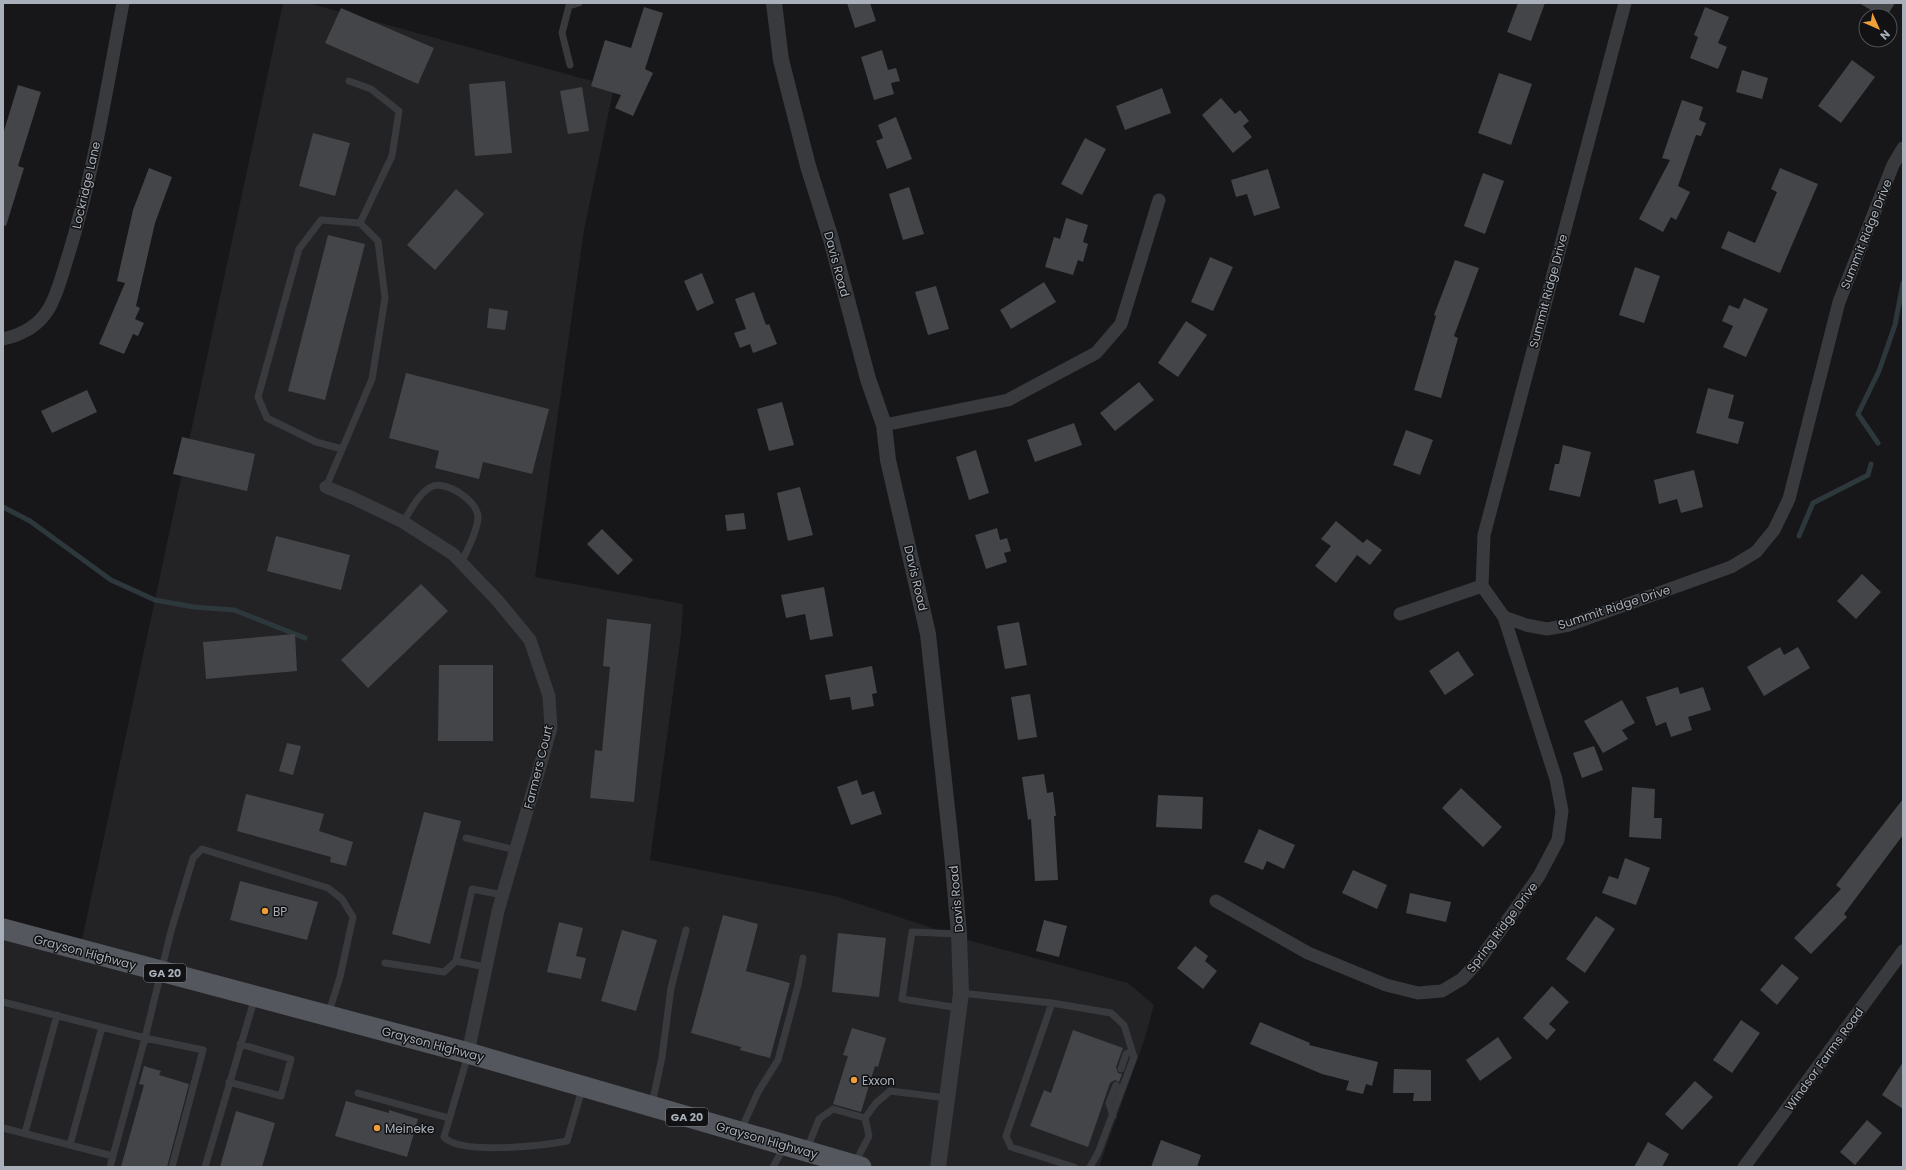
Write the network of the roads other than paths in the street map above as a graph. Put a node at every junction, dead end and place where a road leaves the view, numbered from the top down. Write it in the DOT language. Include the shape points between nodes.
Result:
graph roads {
  1 [pos="123,3"];
  2 [pos="579,3"];
  3 [pos="774,3"];
  4 [pos="1625,3"];
  5 [pos="570,65"];
  6 [pos="349,81"];
  7 [pos="1903,148"];
  8 [pos="1159,200"];
  9 [pos="360,223"];
  10 [pos="3,339"];
  11 [pos="884,425"];
  12 [pos="342,449"];
  13 [pos="326,487"];
  14 [pos="403,522"];
  15 [pos="461,563"];
  16 [pos="1482,586"];
  17 [pos="1400,614"];
  18 [pos="1504,617"];
  19 [pos="466,838"];
  20 [pos="516,850"];
  21 [pos="503,895"];
  22 [pos="1216,901"];
  23 [pos="3,929"];
  24 [pos="686,930"];
  25 [pos="959,934"];
  26 [pos="1903,951"];
  27 [pos="803,958"];
  28 [pos="456,961"];
  29 [pos="385,963"];
  30 [pos="485,967"];
  31 [pos="162,972"];
  32 [pos="255,997"];
  33 [pos="960,1000"];
  34 [pos="3,1002"];
  35 [pos="1052,1003"];
  36 [pos="57,1015"];
  37 [pos="328,1016"];
  38 [pos="102,1027"];
  39 [pos="145,1038"];
  40 [pos="240,1044"];
  41 [pos="1132,1051"];
  42 [pos="468,1054"];
  43 [pos="1121,1069"];
  44 [pos="228,1082"];
  45 [pos="1116,1085"];
  46 [pos="583,1087"];
  47 [pos="358,1093"];
  48 [pos="947,1098"];
  49 [pos="652,1107"];
  50 [pos="1113,1116"];
  51 [pos="449,1118"];
  52 [pos="865,1118"];
  53 [pos="3,1128"];
  54 [pos="740,1132"];
  55 [pos="25,1133"];
  56 [pos="70,1145"];
  57 [pos="786,1145"];
  58 [pos="806,1151"];
  59 [pos="113,1156"];
  60 [pos="857,1166"];
  61 [pos="110,1167"];
  62 [pos="172,1167"];
  63 [pos="205,1167"];
  64 [pos="773,1167"];
  65 [pos="938,1167"];
  66 [pos="1074,1167"];
  67 [pos="1090,1167"];
  68 [pos="1744,1167"];
  1 -- 10 [label="street, Lockridge Lane" via="81,213 60,280 48,310 35,326"];
  2 -- 5 [label="lane" via="569,6 562,33"];
  3 -- 11 [label="street, Davis Road" via="781,60 808,166 831,239 868,379"];
  4 -- 16 [label="street, Summit Ridge Drive" via="1484,535"];
  6 -- 9 [label="lane" via="371,89 399,110 392,156"];
  7 -- 18 [label="street, Summit Ridge Drive" via="1882,192 1839,302 1789,499 1774,530 1756,552 1731,567 1569,625 1547,629"];
  8 -- 11 [label="street" via="1121,324 1096,353 1008,400"];
  9 -- 12 [label="lane" via="378,241 385,298 372,379"];
  9 -- 12 [label="lane" via="321,220 299,249 258,397 267,418 316,442"];
  11 -- 25 [label="street, Davis Road" via="888,460 928,634"];
  12 -- 13 [label="lane"];
  13 -- 14 [label="street, Farmers Court"];
  14 -- 15 [label="street, Farmers Court" via="453,554"];
  14 -- 15 [label="lane" via="420,495 433,486 444,486 462,495 473,503 478,516"];
  15 -- 20 [label="street, Farmers Court" via="497,600 530,640 550,696 551,728"];
  16 -- 17 [label="street"];
  16 -- 18 [label="street"];
  18 -- 22 [label="street, Spring Ridge Drive" via="1556,779 1562,811 1558,840 1539,876 1478,962 1462,979 1442,990 1418,993 1386,985 1308,953"];
  19 -- 20 [label="lane"];
  20 -- 21 [label="street, Farmers Court"];
  21 -- 28 [label="lane" via="472,889"];
  21 -- 30 [label="street, Farmers Court"];
  23 -- 31 [label="main road, Grayson Highway / GA 20"];
  24 -- 49 [label="lane" via="670,988 662,1057"];
  25 -- 33 [label="street, Davis Road"];
  25 -- 33 [label="lane" via="912,932 902,999"];
  26 -- 68 [label="street, Windsor Farms Road"];
  27 -- 54 [label="lane" via="778,1060 758,1092"];
  28 -- 29 [label="lane" via="444,972"];
  28 -- 30 [label="lane"];
  30 -- 42 [label="street, Farmers Court"];
  31 -- 32 [label="main road, Grayson Highway / GA 20"];
  31 -- 37 [label="lane" via="193,858 202,849 328,888 342,899 353,917 340,977"];
  31 -- 39 [label="lane"];
  32 -- 37 [label="main road, Grayson Highway / GA 20"];
  32 -- 40 [label="lane"];
  33 -- 35 [label="lane"];
  33 -- 48 [label="street, Davis Road"];
  34 -- 36 [label="lane"];
  35 -- 41 [label="lane" via="1110,1013 1124,1025"];
  35 -- 66 [label="lane" via="1006,1136 1011,1147"];
  36 -- 38 [label="lane"];
  36 -- 55 [label="lane"];
  37 -- 42 [label="main road, Grayson Highway / GA 20"];
  38 -- 39 [label="lane"];
  38 -- 56 [label="lane"];
  39 -- 59 [label="lane"];
  39 -- 62 [label="lane" via="203,1050"];
  40 -- 44 [label="lane"];
  40 -- 44 [label="lane" via="291,1059 281,1096"];
  41 -- 43 [label="lane" via="1126,1054"];
  41 -- 50 [label="lane" via="1134,1057"];
  42 -- 46 [label="main road, Grayson Highway / GA 20"];
  42 -- 51 [label="lane"];
  44 -- 63 [label="lane"];
  45 -- 50 [label="lane" via="1109,1103"];
  46 -- 49 [label="main road, Grayson Highway / GA 20"];
  46 -- 51 [label="lane" via="567,1141 487,1149 464,1146 444,1137"];
  47 -- 51 [label="lane"];
  48 -- 52 [label="lane" via="890,1091 876,1103"];
  48 -- 65 [label="street, Davis Road"];
  49 -- 54 [label="main road, Grayson Highway / GA 20"];
  50 -- 67 [label="lane"];
  52 -- 58 [label="lane" via="833,1109 819,1119"];
  52 -- 60 [label="lane" via="869,1136"];
  53 -- 55 [label="lane"];
  54 -- 57 [label="main road, Grayson Highway / GA 20"];
  55 -- 56 [label="lane"];
  56 -- 59 [label="lane"];
  57 -- 58 [label="main road, Grayson Highway / GA 20"];
  57 -- 64 [label="lane"];
  58 -- 60 [label="main road, Grayson Highway / GA 20"];
  59 -- 61 [label="lane"];
}
